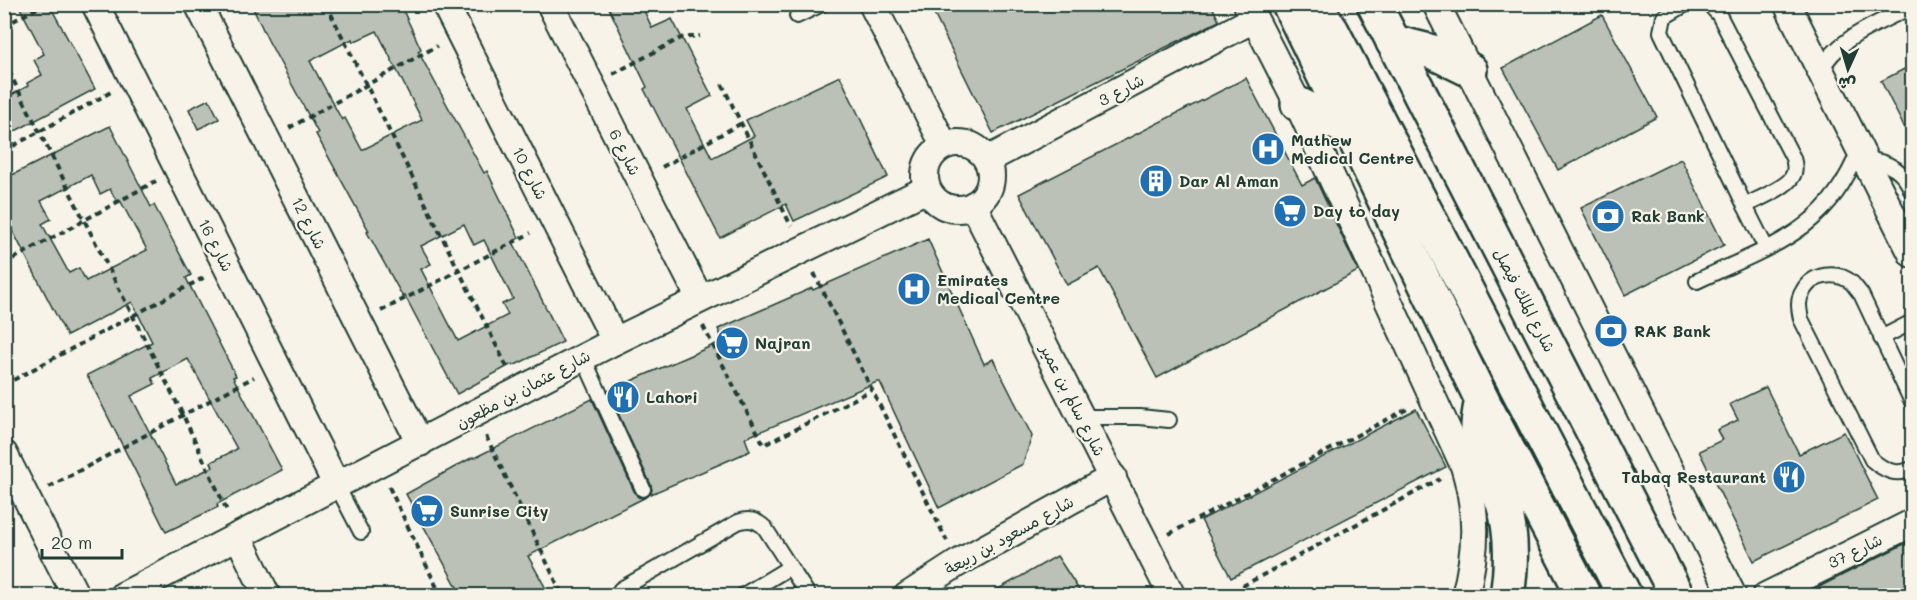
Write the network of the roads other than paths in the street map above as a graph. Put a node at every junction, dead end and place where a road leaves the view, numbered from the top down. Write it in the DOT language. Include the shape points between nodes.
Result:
graph roads {
  1 [pos="95,4"];
  2 [pos="198,4"];
  3 [pos="445,4"];
  4 [pos="550,4"];
  5 [pos="822,4"];
  6 [pos="872,4"];
  7 [pos="1289,4"];
  8 [pos="1314,4"];
  9 [pos="1374,4"];
  10 [pos="1436,4"];
  11 [pos="1686,4"];
  12 [pos="1709,4"];
  13 [pos="1787,4"];
  14 [pos="1910,7"];
  15 [pos="1250,12"];
  16 [pos="797,16"];
  17 [pos="1393,42"];
  18 [pos="1470,70"];
  19 [pos="1820,72"];
  20 [pos="1298,104"];
  21 [pos="1350,130"];
  22 [pos="944,145"];
  23 [pos="1862,154"];
  24 [pos="987,160"];
  25 [pos="927,189"];
  26 [pos="1912,192"];
  27 [pos="974,205"];
  28 [pos="1745,206"];
  29 [pos="1910,239"];
  30 [pos="1766,248"];
  31 [pos="1697,281"];
  32 [pos="696,301"];
  33 [pos="1912,322"];
  34 [pos="1881,338"];
  35 [pos="615,340"];
  36 [pos="583,357"];
  37 [pos="1482,400"];
  38 [pos="1912,402"];
  39 [pos="1083,417"];
  40 [pos="1169,420"];
  41 [pos="420,442"];
  42 [pos="4,454"];
  43 [pos="1912,469"];
  44 [pos="1113,477"];
  45 [pos="337,486"];
  46 [pos="643,489"];
  47 [pos="1912,523"];
  48 [pos="361,532"];
  49 [pos="238,536"];
  50 [pos="790,567"];
  51 [pos="76,596"];
  52 [pos="122,596"];
  53 [pos="267,596"];
  54 [pos="616,596"];
  55 [pos="742,596"];
  56 [pos="809,596"];
  57 [pos="906,596"];
  58 [pos="1172,596"];
  59 [pos="1465,596"];
  60 [pos="1507,596"];
  61 [pos="1584,596"];
  62 [pos="1625,596"];
  63 [pos="1677,596"];
  64 [pos="1733,596"];
  65 [pos="1766,596"];
  1 -- 45 [label="street, شارع 16"];
  2 -- 41 [label="street, شارع 12"];
  3 -- 35 [label="street, شارع 10"];
  4 -- 32 [label="street, شارع 6"];
  5 -- 16 [label="lane"];
  6 -- 22 [label="street"];
  7 -- 21 [label="main road"];
  8 -- 62 [label="main road" via="1338,41"];
  9 -- 17 [label="main road, شارع الملك فيصل"];
  10 -- 18 [label="street"];
  11 -- 28 [label="lane" via="1665,17 1661,32"];
  12 -- 28 [label="lane" via="1719,15 1796,168 1784,185"];
  13 -- 19 [label="street"];
  14 -- 19 [label="lane" via="1839,46"];
  15 -- 20 [label="street"];
  15 -- 24 [label="street, شارع 3"];
  17 -- 18 [label="main road" via="1433,52"];
  17 -- 63 [label="main road, شارع الملك فيصل"];
  18 -- 64 [label="street"];
  19 -- 23 [label="street"];
  20 -- 21 [label="main road"];
  20 -- 59 [label="street" via="1464,466 1476,522"];
  21 -- 37 [label="main road"];
  22 -- 24 [label="street" via="954,142 974,146"];
  22 -- 25 [label="street" via="935,151 925,168"];
  23 -- 26 [label="lane" via="1891,165 1902,174"];
  23 -- 29 [label="street"];
  23 -- 30 [label="lane" via="1817,217"];
  24 -- 27 [label="street" via="990,185"];
  25 -- 27 [label="street" via="941,205 963,209"];
  25 -- 32 [label="street, شارع عثمان بن مظعون"];
  27 -- 39 [label="street, شارع سالم بن عمير"];
  28 -- 30 [label="lane"];
  30 -- 31 [label="lane"];
  32 -- 35 [label="street, شارع عثمان بن مظعون"];
  33 -- 34 [label="lane"];
  34 -- 38 [label="lane"];
  34 -- 43 [label="lane" via="1852,283 1839,276 1825,275 1803,291 1798,305 1801,319 1872,460 1885,471 1902,473"];
  35 -- 36 [label="street, شارع عثمان بن مظعون"];
  36 -- 41 [label="street, شارع عثمان بن مظعون"];
  36 -- 46 [label="lane"];
  37 -- 60 [label="main road" via="1477,438 1481,457 1502,500 1509,531"];
  37 -- 61 [label="main road"];
  39 -- 40 [label="lane"];
  39 -- 44 [label="street, شارع سالم بن عمير"];
  41 -- 45 [label="street, شارع عثمان بن مظعون"];
  42 -- 51 [label="street"];
  44 -- 57 [label="street, شارع مسعود بن ربيعة"];
  44 -- 58 [label="street, شارع سالم بن عمير"];
  45 -- 48 [label="lane"];
  45 -- 49 [label="street, شارع عثمان بن مظعون"];
  47 -- 65 [label="street, شارع 37"];
  49 -- 52 [label="street, شارع عثمان بن مظعون"];
  49 -- 53 [label="street"];
  50 -- 54 [label="lane" via="760,523 743,520 621,589"];
  50 -- 55 [label="lane"];
  50 -- 56 [label="lane"];
}
